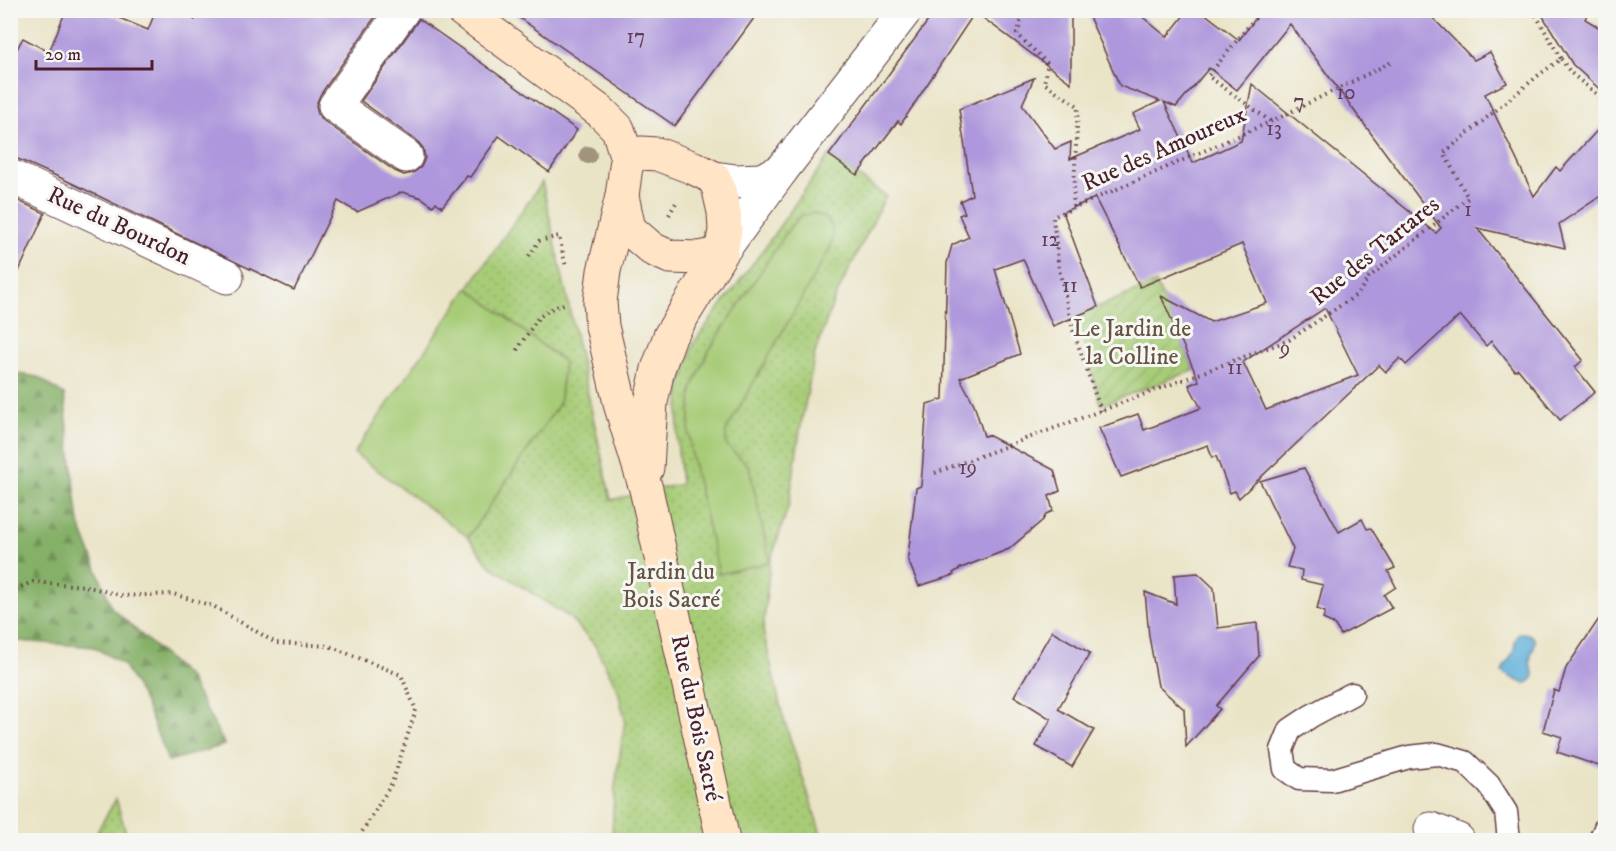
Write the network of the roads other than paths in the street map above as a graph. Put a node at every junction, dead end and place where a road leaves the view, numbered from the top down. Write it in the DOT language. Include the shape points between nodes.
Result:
graph roads {
  1 [pos="403,10"];
  2 [pos="462,10"];
  3 [pos="906,10"];
  4 [pos="406,156"];
  5 [pos="627,159"];
  6 [pos="781,171"];
  7 [pos="10,176"];
  8 [pos="714,178"];
  9 [pos="622,196"];
  10 [pos="721,254"];
  11 [pos="227,277"];
  12 [pos="646,489"];
  13 [pos="1352,694"];
  14 [pos="1605,826"];
  15 [pos="723,840"];
  16 [pos="1509,840"];
  17 [pos="1600,840"];
  1 -- 4 [label="street" via="335,106"];
  2 -- 5 [label="street" via="601,112 618,129"];
  3 -- 6 [label="street"];
  5 -- 8 [label="street" via="641,153 657,154"];
  5 -- 9 [label="street"];
  6 -- 8 [label="street" via="761,180"];
  6 -- 10 [label="street"];
  7 -- 11 [label="street, Rue du Bourdon"];
  8 -- 10 [label="street, Rue du Bois Sacré" via="724,212"];
  9 -- 10 [label="street" via="629,229 652,249 670,257"];
  9 -- 12 [label="street, Rue du Bois Sacré" via="600,302 621,407"];
  10 -- 12 [label="street, Rue du Bois Sacré" via="670,336 658,369 651,402"];
  12 -- 15 [label="street, Rue du Bois Sacré"];
  13 -- 16 [label="lane" via="1290,730 1282,750 1285,769 1299,779 1332,780 1409,757 1446,756 1464,762 1490,785 1506,812"];
  14 -- 17 [label="lane"];
}
